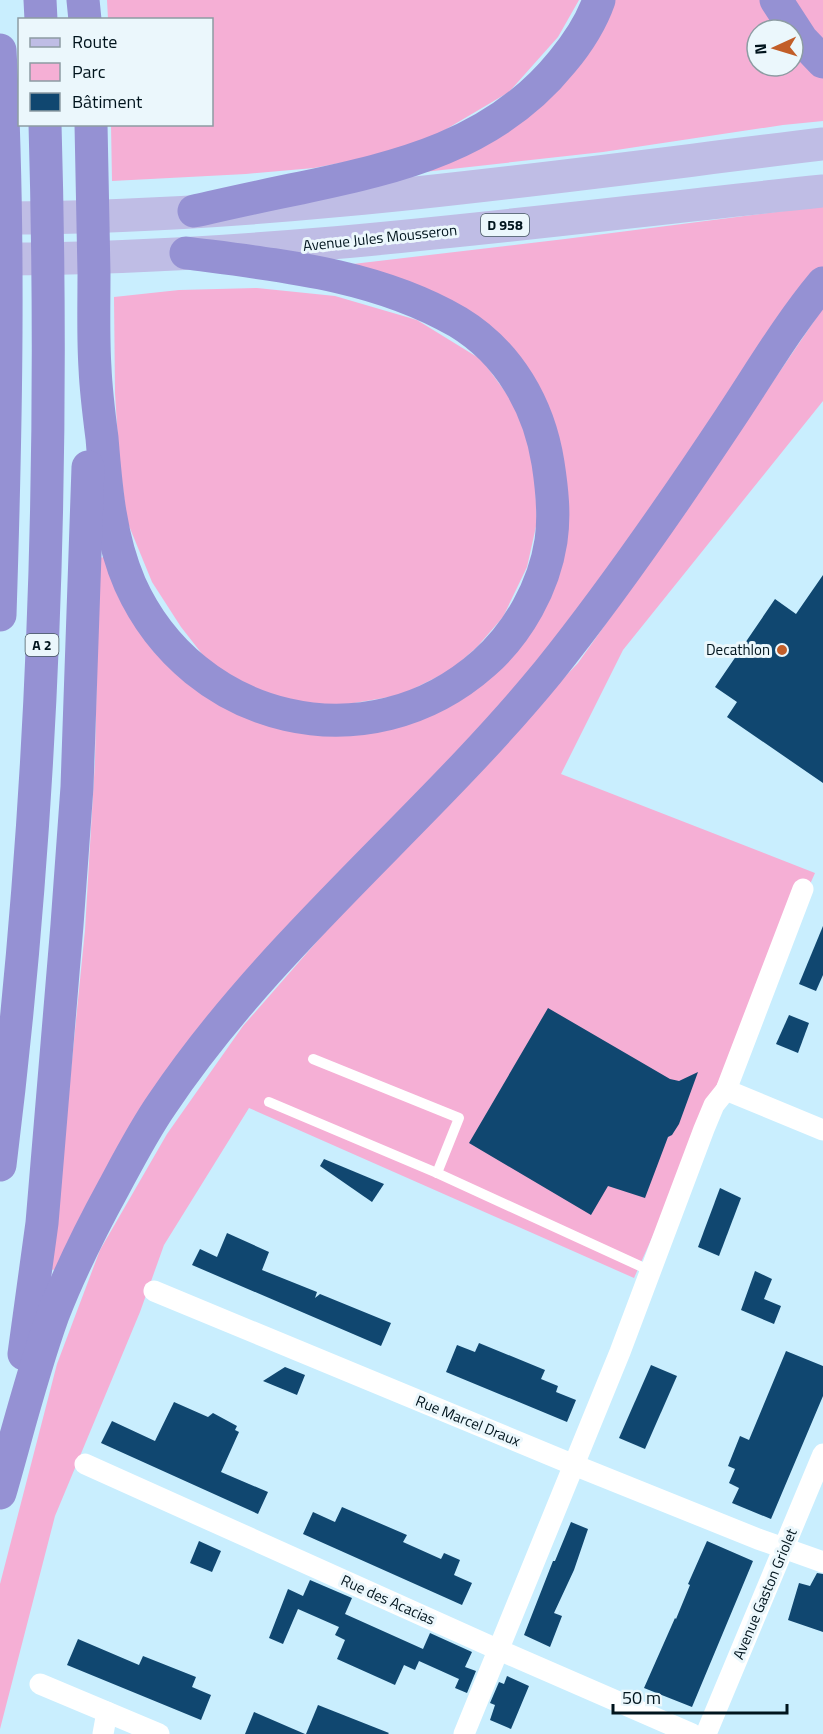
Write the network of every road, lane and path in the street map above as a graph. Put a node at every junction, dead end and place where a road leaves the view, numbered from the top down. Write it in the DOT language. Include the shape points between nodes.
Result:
graph roads {
  1 [pos="40,0"];
  2 [pos="83,0"];
  3 [pos="90,0"];
  4 [pos="599,0"];
  5 [pos="776,0"];
  6 [pos="41,18"];
  7 [pos="87,18"];
  8 [pos="87,18"];
  9 [pos="0,50"];
  10 [pos="823,62"];
  11 [pos="45,126"];
  12 [pos="91,126"];
  13 [pos="823,144"];
  14 [pos="823,191"];
  15 [pos="194,211"];
  16 [pos="0,218"];
  17 [pos="186,254"];
  18 [pos="0,259"];
  19 [pos="823,283"];
  20 [pos="95,367"];
  21 [pos="0,615"];
  22 [pos="803,889"];
  23 [pos="313,1059"];
  24 [pos="726,1090"];
  25 [pos="269,1102"];
  26 [pos="823,1130"];
  27 [pos="0,1165"];
  28 [pos="437,1173"];
  29 [pos="651,1271"];
  30 [pos="154,1291"];
  31 [pos="823,1454"];
  32 [pos="85,1464"];
  33 [pos="574,1465"];
  34 [pos="0,1480"];
  35 [pos="0,1493"];
  36 [pos="784,1548"];
  37 [pos="823,1562"];
  38 [pos="498,1650"];
  39 [pos="39,1684"];
  40 [pos="107,1712"];
  41 [pos="103,1734"];
  42 [pos="159,1734"];
  43 [pos="464,1734"];
  44 [pos="692,1734"];
  45 [pos="706,1734"];
  1 -- 6 [label="highway"];
  2 -- 7 [label="highway"];
  3 -- 8 [label="highway"];
  4 -- 15 [label="highway" via="578,41 554,72 528,98 476,134 438,152 374,172"];
  5 -- 10 [label="highway" via="802,40"];
  9 -- 21 [label="highway" via="6,302"];
  11 -- 27 [label="highway, A 2" via="49,351 41,670 22,959"];
  12 -- 20 [label="highway"];
  13 -- 15 [label="main road" via="406,194"];
  14 -- 17 [label="main road, Avenue Jules Mousseron / D 958" via="364,240"];
  15 -- 16 [label="main road"];
  17 -- 18 [label="main road, Avenue Jules Mousseron / D 958"];
  17 -- 20 [label="highway" via="317,272 401,296 462,324 509,368 523,388 541,430 553,516 542,574 525,611 502,646 473,673 438,696 399,711 362,718 324,720 289,716 252,705 217,687 189,666 160,635 124,569 107,494"];
  19 -- 35 [label="highway" via="671,505 550,670 482,748 255,984 164,1100 92,1229 61,1295"];
  20 -- 34 [label="highway" via="77,787 58,1041 38,1254"];
  22 -- 24 [label="street"];
  23 -- 28 [label="lane" via="459,1118"];
  24 -- 26 [label="street"];
  24 -- 29 [label="street" via="707,1121"];
  25 -- 28 [label="lane"];
  28 -- 29 [label="lane"];
  29 -- 33 [label="street"];
  30 -- 33 [label="street, Rue Marcel Draux"];
  31 -- 36 [label="street, Avenue Gaston Griolet"];
  32 -- 38 [label="street, Rue des Acacias"];
  33 -- 36 [label="street, Rue Marcel Draux"];
  33 -- 38 [label="street"];
  36 -- 37 [label="street, Rue Marcel Draux"];
  36 -- 45 [label="street, Avenue Gaston Griolet"];
  38 -- 43 [label="street"];
  38 -- 44 [label="street, Rue des Acacias"];
  39 -- 40 [label="street"];
  40 -- 41 [label="street"];
  40 -- 42 [label="street"];
}
